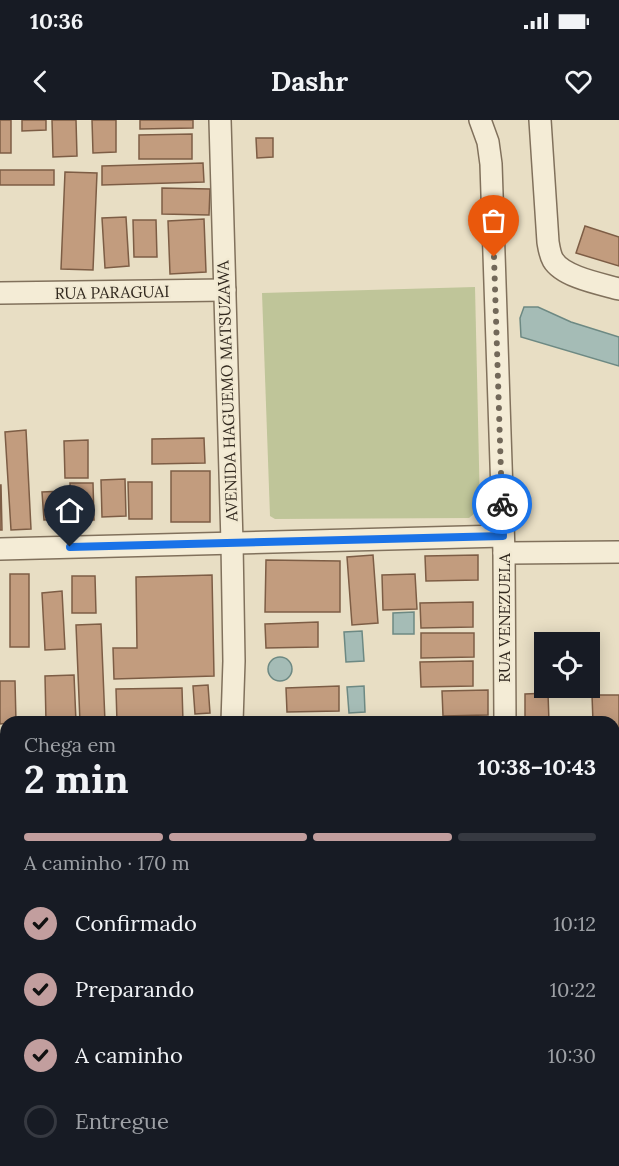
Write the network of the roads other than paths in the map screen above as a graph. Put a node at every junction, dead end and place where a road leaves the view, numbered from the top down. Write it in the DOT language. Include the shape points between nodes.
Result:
graph roads {
  1 [pos="220,120"];
  2 [pos="480,120"];
  3 [pos="540,120"];
  4 [pos="619,289"];
  5 [pos="225,290"];
  6 [pos="0,294"];
  7 [pos="232,543"];
  8 [pos="504,545"];
  9 [pos="0,549"];
  10 [pos="619,552"];
  11 [pos="234,662"];
  12 [pos="232,716"];
  13 [pos="242,716"];
  14 [pos="505,716"];
  1 -- 5 [label="street, AVENIDA HAGUEMO MATSUZAWA"];
  2 -- 8 [label="street, RUA VENEZUELA" via="491,164"];
  3 -- 4 [label="street" via="551,257 567,272"];
  5 -- 6 [label="street, RUA PARAGUAI"];
  5 -- 7 [label="street, AVENIDA HAGUEMO MATSUZAWA"];
  7 -- 8 [label="street"];
  7 -- 9 [label="street"];
  7 -- 11 [label="street, AVENIDA HAGUEMO MATSUZAWA"];
  8 -- 10 [label="street"];
  8 -- 14 [label="street, RUA VENEZUELA"];
  11 -- 12 [label="street, AVENIDA HAGUEMO MATSUZAWA"];
  11 -- 13 [label="street, AVENIDA HAGUEMO MATSUZAWA"];
}
